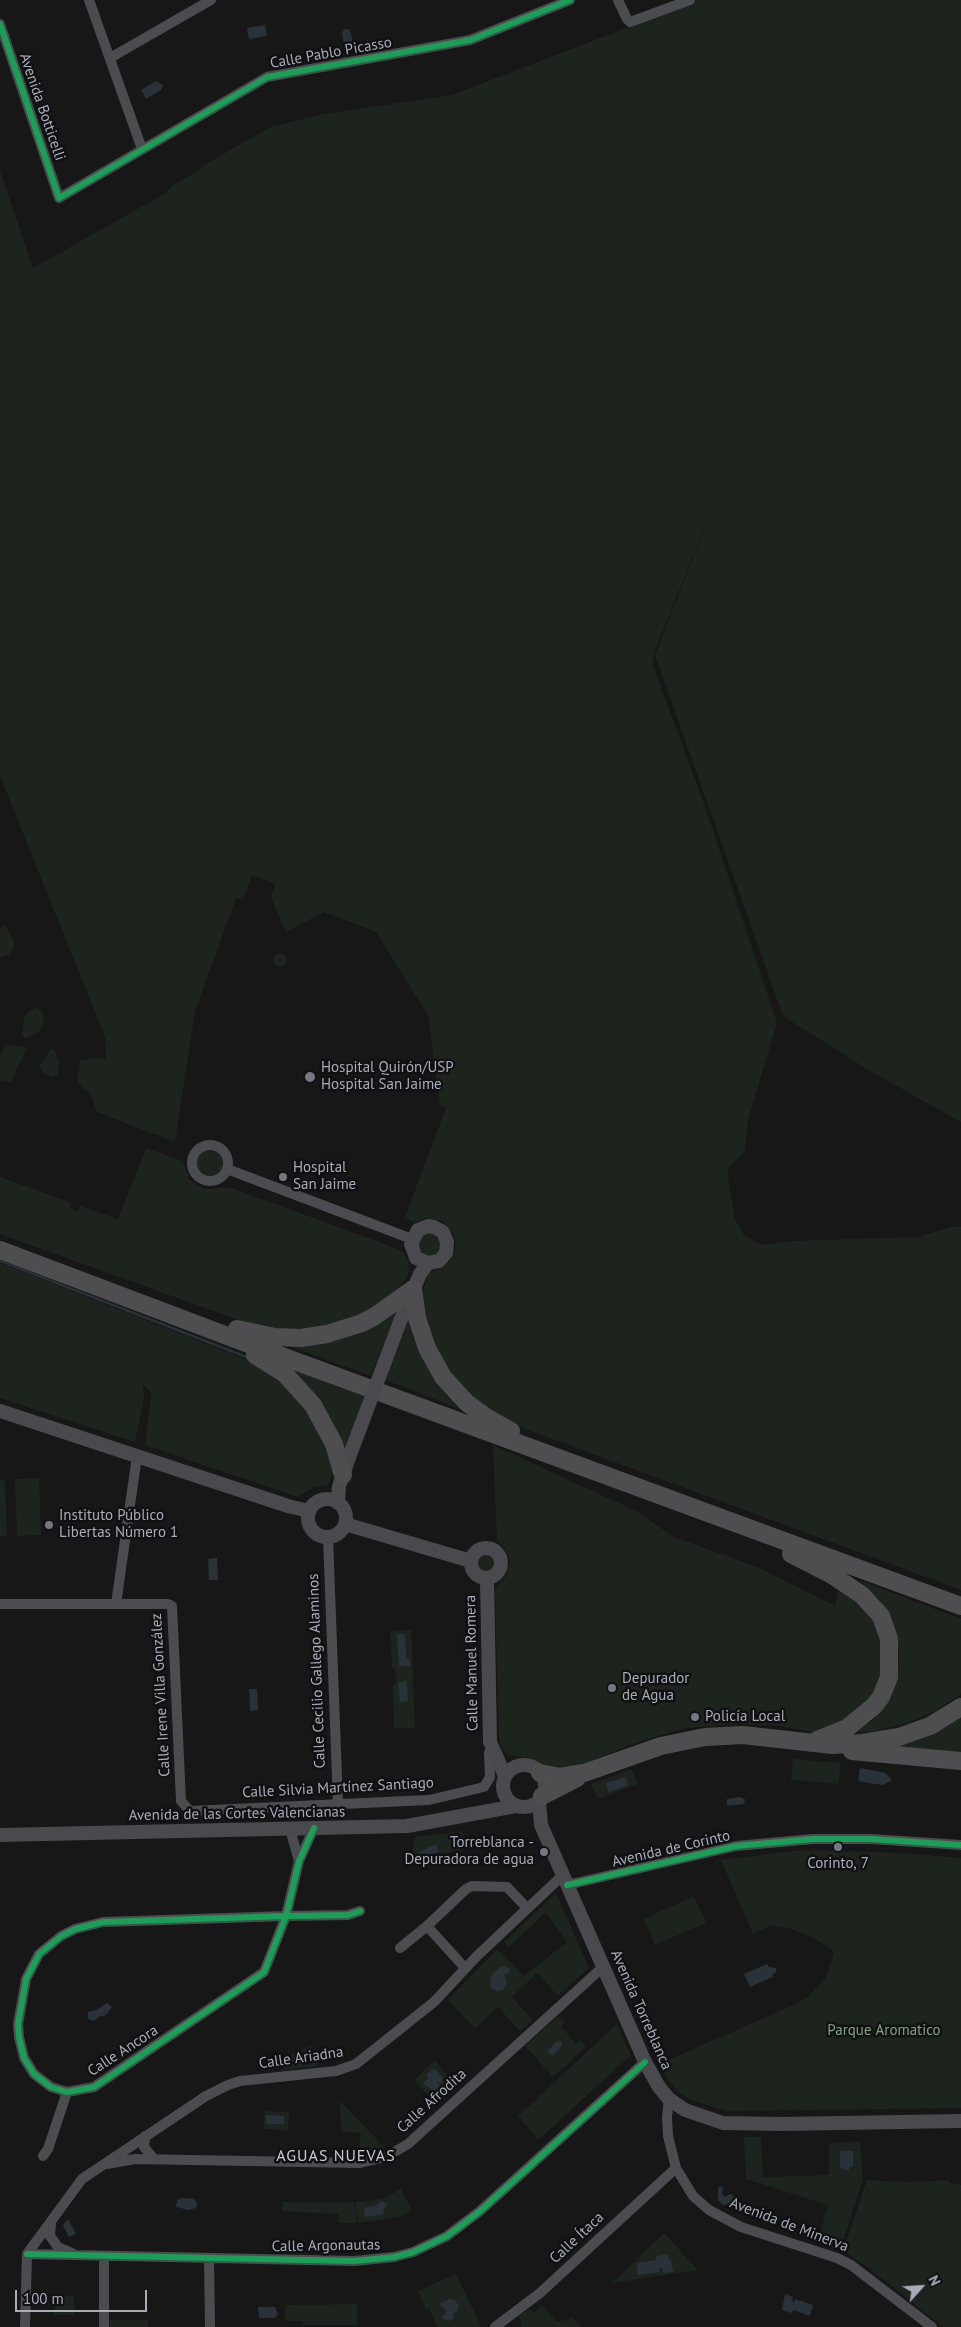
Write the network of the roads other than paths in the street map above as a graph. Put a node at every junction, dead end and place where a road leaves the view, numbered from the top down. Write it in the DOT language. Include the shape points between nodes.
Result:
graph roads {
  1 [pos="89,0"];
  2 [pos="211,0"];
  3 [pos="570,0"];
  4 [pos="618,0"];
  5 [pos="690,0"];
  6 [pos="0,24"];
  7 [pos="110,58"];
  8 [pos="142,149"];
  9 [pos="59,198"];
  10 [pos="226,1169"];
  11 [pos="412,1238"];
  12 [pos="0,1250"];
  13 [pos="419,1271"];
  14 [pos="0,1411"];
  15 [pos="138,1456"];
  16 [pos="341,1480"];
  17 [pos="627,1483"];
  18 [pos="333,1501"];
  19 [pos="310,1511"];
  20 [pos="719,1517"];
  21 [pos="345,1524"];
  22 [pos="328,1536"];
  23 [pos="471,1560"];
  24 [pos="487,1578"];
  25 [pos="0,1604"];
  26 [pos="116,1604"];
  27 [pos="961,1606"];
  28 [pos="961,1707"];
  29 [pos="810,1742"];
  30 [pos="832,1745"];
  31 [pos="495,1752"];
  32 [pos="961,1761"];
  33 [pos="517,1766"];
  34 [pos="540,1773"];
  35 [pos="584,1773"];
  36 [pos="499,1781"];
  37 [pos="540,1799"];
  38 [pos="338,1805"];
  39 [pos="186,1806"];
  40 [pos="518,1806"];
  41 [pos="474,1812"];
  42 [pos="540,1824"];
  43 [pos="314,1828"];
  44 [pos="290,1829"];
  45 [pos="0,1835"];
  46 [pos="961,1846"];
  47 [pos="299,1861"];
  48 [pos="565,1880"];
  49 [pos="527,1908"];
  50 [pos="360,1910"];
  51 [pos="286,1916"];
  52 [pos="427,1926"];
  53 [pos="400,1948"];
  54 [pos="603,1967"];
  55 [pos="465,1968"];
  56 [pos="645,2062"];
  57 [pos="67,2092"];
  58 [pos="669,2099"];
  59 [pos="961,2121"];
  60 [pos="145,2136"];
  61 [pos="43,2156"];
  62 [pos="154,2159"];
  63 [pos="676,2168"];
  64 [pos="93,2170"];
  65 [pos="51,2223"];
  66 [pos="28,2254"];
  67 [pos="78,2255"];
  68 [pos="104,2256"];
  69 [pos="209,2258"];
  70 [pos="25,2327"];
  71 [pos="104,2327"];
  72 [pos="210,2327"];
  73 [pos="495,2327"];
  74 [pos="932,2327"];
  1 -- 7 [label="street"];
  2 -- 7 [label="street"];
  3 -- 8 [label="street, Calle Pablo Picasso" via="470,40 267,77"];
  4 -- 5 [label="street" via="630,22"];
  6 -- 9 [label="street, Avenida Botticelli"];
  7 -- 8 [label="street"];
  8 -- 9 [label="street, Calle Pablo Picasso"];
  10 -- 11 [label="street"];
  11 -- 13 [label="street" via="411,1249"];
  11 -- 13 [label="street" via="423,1227 434,1227 443,1232 447,1242 446,1253 439,1261"];
  12 -- 13 [label="highway" via="32,1258 247,1333 275,1337 327,1334 362,1323 388,1308"];
  12 -- 16 [label="highway" via="270,1363 313,1404 334,1444"];
  12 -- 17 [label="highway"];
  13 -- 16 [label="street, bridge"];
  13 -- 17 [label="highway" via="417,1318 427,1348 443,1377 468,1403 506,1428 596,1466"];
  14 -- 15 [label="street"];
  15 -- 19 [label="street"];
  15 -- 26 [label="street"];
  16 -- 18 [label="street"];
  17 -- 20 [label="highway"];
  18 -- 19 [label="street" via="316,1502"];
  18 -- 21 [label="street" via="345,1512"];
  19 -- 22 [label="street" via="308,1518 312,1529"];
  20 -- 27 [label="highway"];
  20 -- 29 [label="highway" via="742,1532 851,1586 873,1605 885,1627 890,1665 881,1696 858,1721"];
  21 -- 22 [label="street"];
  21 -- 23 [label="street"];
  22 -- 38 [label="street, Calle Cecilio Gallego Alaminos"];
  23 -- 24 [label="street" via="475,1573"];
  23 -- 24 [label="street" via="475,1552 484,1548 497,1552 501,1561 500,1571"];
  24 -- 31 [label="street, Calle Manuel Romera"];
  25 -- 26 [label="street"];
  26 -- 39 [label="street, Calle Irene Villa González" via="168,1604 173,1608 181,1802"];
  28 -- 30 [label="highway" via="930,1726 899,1737 862,1744"];
  29 -- 30 [label="highway"];
  29 -- 35 [label="highway" via="743,1735 705,1737 661,1746"];
  30 -- 32 [label="highway" via="870,1753"];
  31 -- 33 [label="street"];
  31 -- 36 [label="street, Calle Manuel Romera"];
  33 -- 34 [label="street" via="527,1766"];
  33 -- 36 [label="street"];
  34 -- 35 [label="highway" via="560,1777"];
  34 -- 37 [label="street" via="544,1787"];
  35 -- 37 [label="highway"];
  36 -- 38 [label="street, Calle Silvia Martínez Santiago" via="481,1789 429,1800"];
  36 -- 40 [label="street" via="508,1800"];
  36 -- 41 [label="street, Avenida de las Cortes Valencianas" via="491,1800"];
  37 -- 40 [label="street" via="531,1806"];
  37 -- 42 [label="street"];
  38 -- 39 [label="street, Calle Silvia Martínez Santiago" via="190,1810"];
  40 -- 41 [label="street, Avenida de las Cortes Valencianas"];
  40 -- 42 [label="street"];
  41 -- 43 [label="street, Avenida de las Cortes Valencianas" via="407,1826"];
  42 -- 48 [label="street, Avenida Torreblanca"];
  43 -- 44 [label="street, Avenida de las Cortes Valencianas"];
  43 -- 47 [label="street, Calle Ancora"];
  44 -- 45 [label="street, Avenida de las Cortes Valencianas"];
  44 -- 47 [label="street, Calle Ancora"];
  46 -- 48 [label="street, Avenida de Corinto" via="872,1839 813,1839 736,1846"];
  47 -- 51 [label="street, Calle Ancora"];
  48 -- 49 [label="street, Calle Ariadna"];
  48 -- 54 [label="street, Avenida Torreblanca"];
  49 -- 52 [label="street" via="508,1886 472,1886"];
  49 -- 55 [label="street, Calle Ariadna"];
  50 -- 51 [label="street" via="348,1915"];
  51 -- 57 [label="street, Calle Ancora" via="264,1972 94,2086"];
  51 -- 57 [label="street" via="103,1922 75,1929 49,1944 39,1954 26,1979 18,2024 19,2037 24,2058 34,2074 51,2087"];
  52 -- 53 [label="street"];
  52 -- 55 [label="street"];
  54 -- 56 [label="street, Avenida Torreblanca"];
  54 -- 62 [label="street, Calle Afrodita" via="408,2144 386,2156 360,2163"];
  55 -- 60 [label="street, Calle Ariadna" via="422,2012 351,2067 228,2085"];
  56 -- 58 [label="street, Avenida Torreblanca"];
  56 -- 69 [label="street, Calle Argonautas" via="480,2211 430,2245 394,2257 354,2262"];
  57 -- 61 [label="street"];
  58 -- 59 [label="street, Avenida Torreblanca" via="686,2110 723,2123"];
  58 -- 63 [label="street, Avenida de Minerva" via="667,2128"];
  60 -- 62 [label="street" via="144,2147"];
  60 -- 64 [label="street, Calle Ariadna"];
  62 -- 64 [label="street, Calle Afrodita" via="127,2160"];
  63 -- 73 [label="street, Calle Ítaca" via="540,2292"];
  63 -- 74 [label="street, Avenida de Minerva" via="693,2196 709,2210 755,2232 851,2265"];
  64 -- 65 [label="street, Calle Ariadna" via="82,2179"];
  65 -- 66 [label="street, Calle Ariadna"];
  65 -- 67 [label="street" via="50,2236 58,2247"];
  66 -- 67 [label="street, Calle Argonautas"];
  66 -- 70 [label="street"];
  67 -- 68 [label="street, Calle Argonautas"];
  68 -- 69 [label="street, Calle Argonautas"];
  68 -- 71 [label="street"];
  69 -- 72 [label="street"];
}
